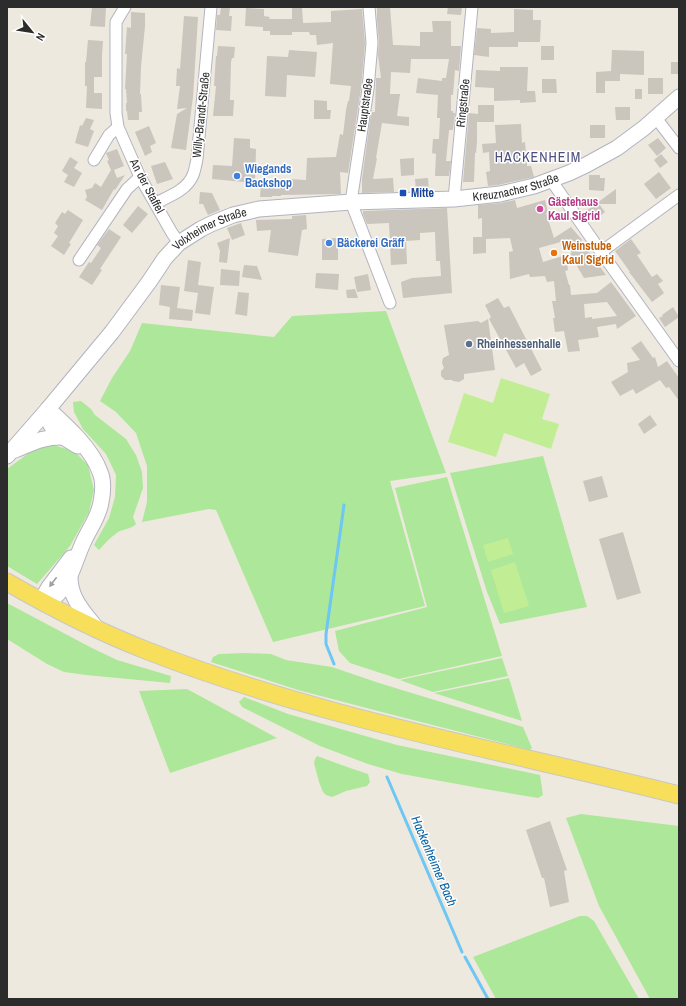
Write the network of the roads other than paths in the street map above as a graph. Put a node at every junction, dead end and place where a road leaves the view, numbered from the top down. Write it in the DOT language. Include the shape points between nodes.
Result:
graph roads {
  1 [pos="125,7"];
  2 [pos="211,7"];
  3 [pos="369,7"];
  4 [pos="472,7"];
  5 [pos="679,97"];
  6 [pos="656,118"];
  7 [pos="118,127"];
  8 [pos="679,148"];
  9 [pos="94,160"];
  10 [pos="140,177"];
  11 [pos="551,180"];
  12 [pos="679,195"];
  13 [pos="454,199"];
  14 [pos="351,202"];
  15 [pos="156,203"];
  16 [pos="179,243"];
  17 [pos="601,252"];
  18 [pos="79,260"];
  19 [pos="390,303"];
  20 [pos="679,361"];
  21 [pos="48,409"];
  22 [pos="64,437"];
  23 [pos="8,454"];
  24 [pos="91,455"];
  25 [pos="83,543"];
  26 [pos="70,576"];
  27 [pos="7,582"];
  28 [pos="41,601"];
  29 [pos="97,629"];
  30 [pos="679,795"];
  1 -- 7 [label="street, An der Staffel" via="116,22"];
  2 -- 15 [label="street, Willy-Brandt-Straße" via="194,174 179,192"];
  3 -- 14 [label="street, Hauptstraße" via="372,43 368,89"];
  4 -- 13 [label="street, Ringstraße"];
  5 -- 6 [label="main road, Kreuznacher Straße"];
  6 -- 8 [label="street"];
  6 -- 11 [label="main road, Kreuznacher Straße" via="603,156"];
  7 -- 9 [label="street" via="109,135"];
  7 -- 10 [label="street, An der Staffel"];
  10 -- 15 [label="street, An der Staffel"];
  10 -- 18 [label="street" via="127,189"];
  11 -- 13 [label="main road, Kreuznacher Straße" via="500,194"];
  11 -- 17 [label="street"];
  12 -- 17 [label="street"];
  13 -- 14 [label="main road, Kreuznacher Straße"];
  14 -- 16 [label="main road, Volxheimer Straße" via="246,212 211,224"];
  14 -- 19 [label="street"];
  15 -- 16 [label="street, An der Staffel"];
  16 -- 21 [label="main road, Volxheimer Straße" via="160,264 112,332"];
  17 -- 20 [label="street"];
  21 -- 22 [label="main road" via="51,424"];
  21 -- 23 [label="main road, Volxheimer Straße"];
  21 -- 24 [label="main road" via="71,430"];
  22 -- 23 [label="main road" via="40,440"];
  22 -- 24 [label="main road"];
  24 -- 25 [label="main road" via="102,478 102,501 97,517"];
  25 -- 26 [label="main road"];
  25 -- 28 [label="main road, one-way"];
  26 -- 28 [label="main road" via="58,594"];
  26 -- 29 [label="main road" via="75,600"];
  27 -- 28 [label="main road"];
  28 -- 29 [label="main road"];
  29 -- 30 [label="main road" via="147,651 286,699"];
}
